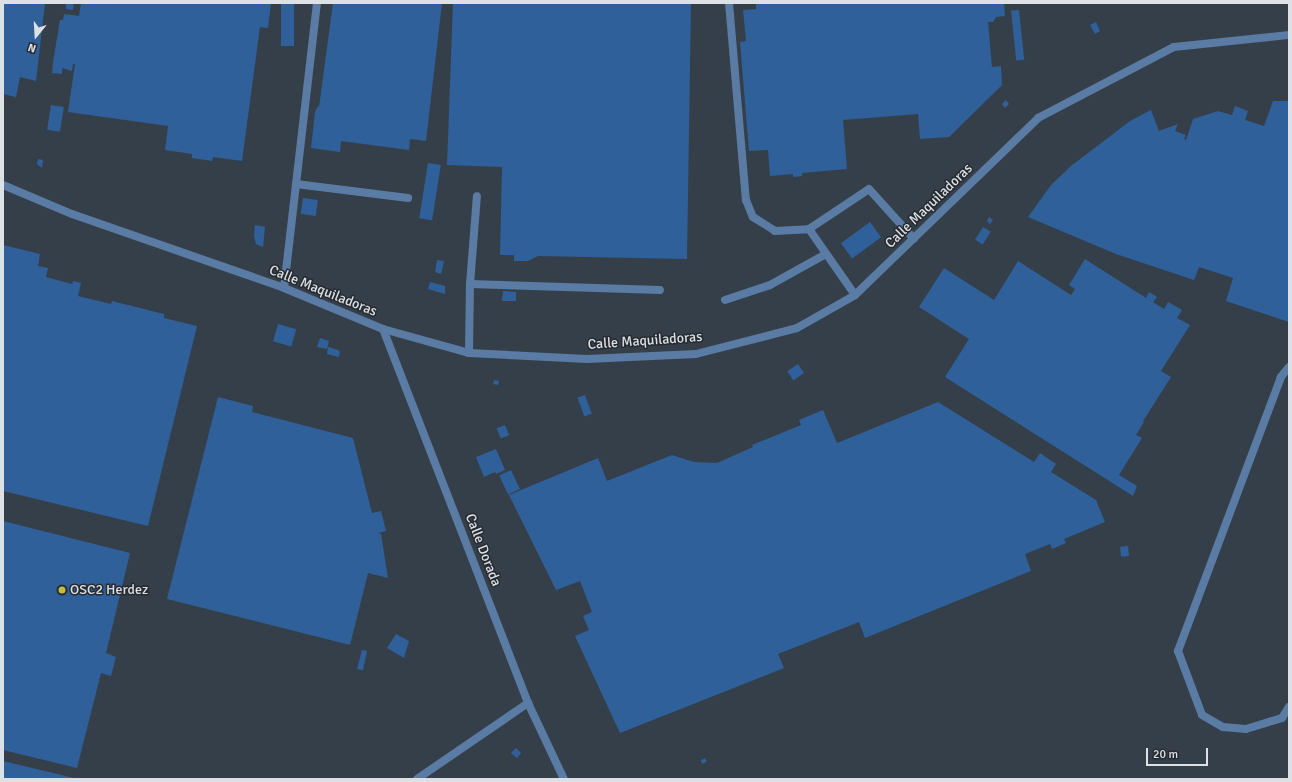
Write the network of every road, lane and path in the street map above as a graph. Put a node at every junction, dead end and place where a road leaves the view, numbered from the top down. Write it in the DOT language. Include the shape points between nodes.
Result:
graph roads {
  1 [pos="317,3"];
  2 [pos="729,3"];
  3 [pos="1289,35"];
  4 [pos="296,184"];
  5 [pos="3,185"];
  6 [pos="477,196"];
  7 [pos="408,198"];
  8 [pos="809,230"];
  9 [pos="914,239"];
  10 [pos="826,254"];
  11 [pos="470,284"];
  12 [pos="284,288"];
  13 [pos="660,290"];
  14 [pos="855,295"];
  15 [pos="725,300"];
  16 [pos="383,329"];
  17 [pos="469,353"];
  18 [pos="1289,367"];
  19 [pos="528,703"];
  20 [pos="1289,708"];
  21 [pos="417,779"];
  22 [pos="564,779"];
  1 -- 4 [label="street"];
  2 -- 8 [label="street" via="746,200 753,217 775,231"];
  3 -- 9 [label="street, Calle Maquiladoras" via="1174,47 1038,118"];
  4 -- 7 [label="street"];
  4 -- 12 [label="street"];
  5 -- 12 [label="street, Calle Maquiladoras" via="72,214"];
  6 -- 11 [label="street"];
  8 -- 9 [label="street" via="869,190"];
  8 -- 10 [label="street"];
  9 -- 14 [label="street, Calle Maquiladoras"];
  10 -- 14 [label="street"];
  10 -- 15 [label="street" via="770,285"];
  11 -- 13 [label="street"];
  11 -- 17 [label="street"];
  12 -- 16 [label="street, Calle Maquiladoras"];
  14 -- 17 [label="street, Calle Maquiladoras" via="797,328 696,354 587,359"];
  16 -- 17 [label="street, Calle Maquiladoras"];
  16 -- 19 [label="street, Calle Dorada"];
  18 -- 20 [label="street" via="1281,377 1178,651 1202,715 1222,727 1246,730 1282,718"];
  19 -- 21 [label="street"];
  19 -- 22 [label="street, Calle Dorada"];
}
